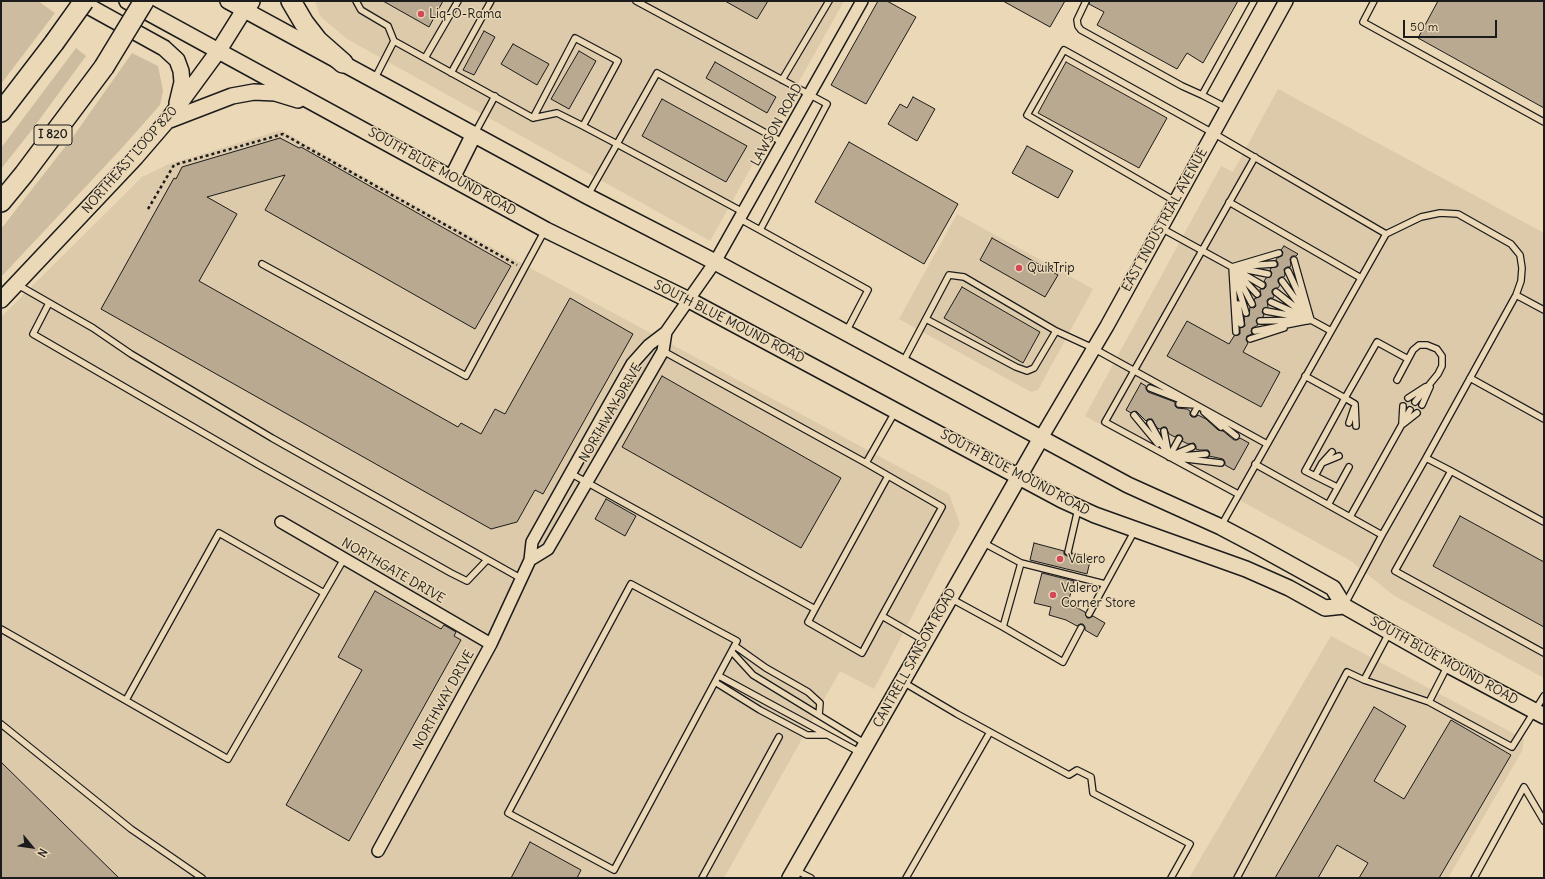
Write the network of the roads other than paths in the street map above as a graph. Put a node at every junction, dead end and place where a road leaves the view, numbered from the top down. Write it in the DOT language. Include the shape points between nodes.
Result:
graph roads {
  1 [pos="79,1"];
  2 [pos="84,1"];
  3 [pos="128,1"];
  4 [pos="144,1"];
  5 [pos="228,1"];
  6 [pos="291,1"];
  7 [pos="356,1"];
  8 [pos="458,1"];
  9 [pos="491,1"];
  10 [pos="636,1"];
  11 [pos="829,1"];
  12 [pos="862,1"];
  13 [pos="1086,1"];
  14 [pos="1254,1"];
  15 [pos="1286,1"];
  16 [pos="1374,1"];
  17 [pos="247,6"];
  18 [pos="394,42"];
  19 [pos="219,50"];
  20 [pos="425,58"];
  21 [pos="343,63"];
  22 [pos="451,73"];
  23 [pos="374,80"];
  24 [pos="782,80"];
  25 [pos="809,95"];
  26 [pos="1202,95"];
  27 [pos="495,96"];
  28 [pos="325,108"];
  29 [pos="1227,108"];
  30 [pos="1,112"];
  31 [pos="533,118"];
  32 [pos="167,121"];
  33 [pos="1544,122"];
  34 [pos="583,126"];
  35 [pos="1213,133"];
  36 [pos="474,134"];
  37 [pos="782,142"];
  38 [pos="617,144"];
  39 [pos="1255,157"];
  40 [pos="452,178"];
  41 [pos="587,196"];
  42 [pos="1176,201"];
  43 [pos="1,202"];
  44 [pos="1229,202"];
  45 [pos="742,215"];
  46 [pos="1161,228"];
  47 [pos="546,230"];
  48 [pos="760,230"];
  49 [pos="1386,234"];
  50 [pos="1202,250"];
  51 [pos="1280,253"];
  52 [pos="1294,260"];
  53 [pos="715,262"];
  54 [pos="262,264"];
  55 [pos="1274,264"];
  56 [pos="1232,267"];
  57 [pos="1288,272"];
  58 [pos="1268,274"];
  59 [pos="1361,278"];
  60 [pos="1282,281"];
  61 [pos="16,284"];
  62 [pos="1262,285"];
  63 [pos="1276,292"];
  64 [pos="1257,294"];
  65 [pos="1516,295"];
  66 [pos="1,300"];
  67 [pos="688,300"];
  68 [pos="1271,302"];
  69 [pos="49,303"];
  70 [pos="1252,304"];
  71 [pos="1544,310"];
  72 [pos="1266,311"];
  73 [pos="1246,313"];
  74 [pos="926,319"];
  75 [pos="1311,320"];
  76 [pos="1260,321"];
  77 [pos="1241,324"];
  78 [pos="1056,331"];
  79 [pos="1255,331"];
  80 [pos="1331,331"];
  81 [pos="666,332"];
  82 [pos="846,332"];
  83 [pos="1236,332"];
  84 [pos="1250,340"];
  85 [pos="1093,348"];
  86 [pos="663,351"];
  87 [pos="1408,359"];
  88 [pos="903,363"];
  89 [pos="1133,370"];
  90 [pos="1305,376"];
  91 [pos="1470,378"];
  92 [pos="1397,380"];
  93 [pos="1432,382"];
  94 [pos="1150,388"];
  95 [pos="1165,397"];
  96 [pos="1346,398"];
  97 [pos="1408,398"];
  98 [pos="1415,402"];
  99 [pos="1179,404"];
  100 [pos="1355,404"];
  101 [pos="1422,405"];
  102 [pos="1198,406"];
  103 [pos="1403,406"];
  104 [pos="896,410"];
  105 [pos="1410,410"];
  106 [pos="1194,413"];
  107 [pos="1417,413"];
  108 [pos="1134,415"];
  109 [pos="1544,419"];
  110 [pos="1206,420"];
  111 [pos="1150,423"];
  112 [pos="1349,423"];
  113 [pos="1402,425"];
  114 [pos="1356,426"];
  115 [pos="1221,428"];
  116 [pos="1164,431"];
  117 [pos="1236,436"];
  118 [pos="1041,438"];
  119 [pos="1179,439"];
  120 [pos="1267,444"];
  121 [pos="1192,447"];
  122 [pos="1332,452"];
  123 [pos="1206,454"];
  124 [pos="1338,456"];
  125 [pos="1169,457"];
  126 [pos="1426,458"];
  127 [pos="866,463"];
  128 [pos="1221,463"];
  129 [pos="1322,463"];
  130 [pos="1255,464"];
  131 [pos="1349,467"];
  132 [pos="1451,471"];
  133 [pos="570,473"];
  134 [pos="888,476"];
  135 [pos="1315,476"];
  136 [pos="1019,477"];
  137 [pos="586,481"];
  138 [pos="1337,488"];
  139 [pos="1238,494"];
  140 [pos="1328,505"];
  141 [pos="1079,508"];
  142 [pos="1350,517"];
  143 [pos="281,522"];
  144 [pos="1544,522"];
  145 [pos="1221,527"];
  146 [pos="1135,529"];
  147 [pos="1382,535"];
  148 [pos="982,542"];
  149 [pos="1068,552"];
  150 [pos="344,559"];
  151 [pos="487,560"];
  152 [pos="530,560"];
  153 [pos="1021,564"];
  154 [pos="522,579"];
  155 [pos="1105,584"];
  156 [pos="324,594"];
  157 [pos="949,598"];
  158 [pos="1344,606"];
  159 [pos="814,609"];
  160 [pos="1089,614"];
  161 [pos="882,616"];
  162 [pos="1003,627"];
  163 [pos="1082,628"];
  164 [pos="1,629"];
  165 [pos="1390,632"];
  166 [pos="925,641"];
  167 [pos="491,644"];
  168 [pos="735,646"];
  169 [pos="732,652"];
  170 [pos="1544,653"];
  171 [pos="1448,665"];
  172 [pos="719,676"];
  173 [pos="1364,680"];
  174 [pos="715,682"];
  175 [pos="902,682"];
  176 [pos="1544,696"];
  177 [pos="126,700"];
  178 [pos="1429,702"];
  179 [pos="1540,713"];
  180 [pos="819,715"];
  181 [pos="1,724"];
  182 [pos="990,732"];
  183 [pos="829,735"];
  184 [pos="779,737"];
  185 [pos="864,749"];
  186 [pos="1544,821"];
  187 [pos="378,851"];
  188 [pos="792,874"];
  189 [pos="202,878"];
  190 [pos="702,878"];
  191 [pos="811,878"];
  192 [pos="906,878"];
  193 [pos="1170,878"];
  194 [pos="1237,878"];
  195 [pos="1474,878"];
  1 -- 32 [label="main road" via="164,48 177,60 182,82 177,104"];
  2 -- 30 [label="highway, bridge"];
  3 -- 19 [label="main road, SOUTH BLUE MOUND ROAD"];
  4 -- 43 [label="highway, I 820, bridge" via="104,67"];
  5 -- 17 [label="main road"];
  6 -- 21 [label="highway" via="318,41"];
  7 -- 18 [label="lane" via="361,10 388,26"];
  8 -- 20 [label="lane"];
  9 -- 22 [label="lane"];
  10 -- 24 [label="lane"];
  11 -- 24 [label="lane"];
  12 -- 25 [label="street, LAWSON ROAD"];
  13 -- 26 [label="lane" via="1077,20 1081,30"];
  14 -- 26 [label="lane"];
  15 -- 29 [label="street, EAST INDUSTRIAL AVENUE"];
  16 -- 33 [label="lane" via="1363,22"];
  17 -- 19 [label="main road, NORTHEAST LOOP 820"];
  17 -- 21 [label="main road"];
  18 -- 20 [label="lane"];
  18 -- 23 [label="lane"];
  19 -- 28 [label="main road, SOUTH BLUE MOUND ROAD"];
  19 -- 32 [label="main road, NORTHEAST LOOP 820"];
  20 -- 22 [label="lane"];
  21 -- 23 [label="main road"];
  22 -- 27 [label="lane"];
  23 -- 36 [label="main road"];
  24 -- 25 [label="lane"];
  25 -- 37 [label="street, LAWSON ROAD"];
  25 -- 48 [label="lane" via="827,104"];
  26 -- 29 [label="lane"];
  27 -- 31 [label="lane"];
  27 -- 36 [label="lane"];
  28 -- 32 [label="main road" via="275,93 254,92 232,96"];
  28 -- 40 [label="main road, SOUTH BLUE MOUND ROAD"];
  29 -- 35 [label="street, EAST INDUSTRIAL AVENUE"];
  31 -- 34 [label="lane" via="557,113"];
  31 -- 34 [label="lane" via="576,38 618,61"];
  32 -- 61 [label="main road, NORTHEAST LOOP 820"];
  34 -- 38 [label="lane"];
  35 -- 39 [label="lane"];
  35 -- 42 [label="street, EAST INDUSTRIAL AVENUE"];
  35 -- 42 [label="lane" via="1064,50 1027,115"];
  36 -- 40 [label="main road"];
  36 -- 41 [label="main road"];
  37 -- 38 [label="lane" via="657,73"];
  37 -- 45 [label="street, LAWSON ROAD"];
  38 -- 41 [label="lane"];
  38 -- 45 [label="lane"];
  39 -- 44 [label="lane"];
  39 -- 49 [label="lane"];
  40 -- 47 [label="main road, SOUTH BLUE MOUND ROAD"];
  41 -- 53 [label="main road"];
  42 -- 46 [label="street, EAST INDUSTRIAL AVENUE"];
  44 -- 50 [label="lane"];
  44 -- 59 [label="lane"];
  45 -- 48 [label="lane"];
  45 -- 53 [label="street, LAWSON ROAD"];
  46 -- 50 [label="lane"];
  46 -- 85 [label="street, EAST INDUSTRIAL AVENUE"];
  47 -- 54 [label="lane" via="466,376"];
  47 -- 67 [label="main road, SOUTH BLUE MOUND ROAD"];
  48 -- 82 [label="lane" via="868,290"];
  49 -- 59 [label="lane"];
  49 -- 65 [label="lane" via="1421,217 1440,213 1458,214 1511,244 1520,255 1521,281"];
  50 -- 56 [label="lane"];
  50 -- 89 [label="lane"];
  51 -- 56 [label="lane"];
  52 -- 75 [label="lane"];
  53 -- 67 [label="street, NORTHWAY DRIVE"];
  53 -- 82 [label="main road"];
  55 -- 56 [label="lane"];
  56 -- 58 [label="lane"];
  56 -- 62 [label="lane"];
  56 -- 64 [label="lane"];
  56 -- 70 [label="lane"];
  56 -- 73 [label="lane"];
  56 -- 77 [label="lane"];
  56 -- 83 [label="lane"];
  57 -- 75 [label="lane"];
  59 -- 80 [label="lane"];
  60 -- 75 [label="lane"];
  61 -- 66 [label="main road, NORTHEAST LOOP 820"];
  61 -- 69 [label="lane"];
  63 -- 75 [label="lane"];
  65 -- 71 [label="lane"];
  65 -- 91 [label="lane"];
  67 -- 81 [label="street, NORTHWAY DRIVE"];
  67 -- 104 [label="main road, SOUTH BLUE MOUND ROAD"];
  68 -- 75 [label="lane"];
  69 -- 151 [label="lane" via="272,438"];
  69 -- 151 [label="lane" via="32,334 467,581"];
  72 -- 75 [label="lane"];
  74 -- 78 [label="lane" via="1027,371 1034,368"];
  74 -- 78 [label="lane" via="949,275 964,277"];
  74 -- 88 [label="lane"];
  75 -- 76 [label="lane"];
  75 -- 79 [label="lane"];
  75 -- 80 [label="lane"];
  75 -- 84 [label="lane"];
  78 -- 85 [label="lane"];
  80 -- 90 [label="lane"];
  81 -- 86 [label="street, NORTHWAY DRIVE"];
  81 -- 133 [label="street, NORTHWAY DRIVE" via="649,345 632,364"];
  82 -- 88 [label="main road"];
  85 -- 89 [label="lane"];
  85 -- 118 [label="street, EAST INDUSTRIAL AVENUE"];
  86 -- 127 [label="lane"];
  86 -- 137 [label="street, NORTHWAY DRIVE"];
  87 -- 92 [label="lane"];
  87 -- 93 [label="lane" via="1419,345 1427,344 1437,349 1442,356 1442,366"];
  87 -- 96 [label="lane" via="1377,342"];
  88 -- 118 [label="main road"];
  89 -- 102 [label="lane"];
  89 -- 125 [label="lane" via="1105,422"];
  90 -- 96 [label="lane"];
  90 -- 120 [label="lane"];
  91 -- 109 [label="lane"];
  91 -- 126 [label="lane"];
  93 -- 97 [label="lane"];
  93 -- 98 [label="lane"];
  93 -- 101 [label="lane"];
  94 -- 102 [label="lane"];
  95 -- 102 [label="lane"];
  96 -- 100 [label="lane"];
  96 -- 135 [label="lane" via="1305,471"];
  99 -- 102 [label="lane"];
  100 -- 112 [label="lane"];
  100 -- 114 [label="lane"];
  102 -- 106 [label="lane"];
  102 -- 110 [label="lane"];
  102 -- 115 [label="lane"];
  102 -- 117 [label="lane"];
  102 -- 120 [label="lane"];
  103 -- 113 [label="lane"];
  104 -- 127 [label="lane"];
  104 -- 136 [label="main road, SOUTH BLUE MOUND ROAD"];
  105 -- 113 [label="lane"];
  107 -- 113 [label="lane"];
  108 -- 125 [label="lane"];
  111 -- 125 [label="lane"];
  113 -- 142 [label="lane"];
  116 -- 125 [label="lane"];
  118 -- 136 [label="main road, CANTRELL SANSOM ROAD"];
  118 -- 145 [label="main road" via="1128,485"];
  119 -- 125 [label="lane"];
  120 -- 130 [label="lane"];
  121 -- 125 [label="lane"];
  122 -- 129 [label="lane"];
  123 -- 125 [label="lane"];
  124 -- 129 [label="lane"];
  125 -- 128 [label="lane"];
  125 -- 139 [label="lane"];
  126 -- 132 [label="lane"];
  126 -- 147 [label="lane"];
  127 -- 134 [label="lane"];
  129 -- 135 [label="lane"];
  130 -- 139 [label="lane"];
  130 -- 140 [label="lane"];
  131 -- 138 [label="lane"];
  132 -- 144 [label="lane"];
  132 -- 170 [label="lane" via="1395,571"];
  133 -- 137 [label="lane"];
  133 -- 152 [label="street, NORTHWAY DRIVE" via="532,542"];
  134 -- 159 [label="lane"];
  134 -- 161 [label="lane" via="942,507"];
  135 -- 138 [label="lane"];
  136 -- 141 [label="main road, SOUTH BLUE MOUND ROAD"];
  136 -- 148 [label="main road, CANTRELL SANSOM ROAD"];
  137 -- 152 [label="street, NORTHWAY DRIVE" via="548,549"];
  137 -- 159 [label="lane"];
  138 -- 140 [label="lane"];
  139 -- 145 [label="lane"];
  140 -- 142 [label="lane"];
  141 -- 146 [label="main road, SOUTH BLUE MOUND ROAD"];
  141 -- 149 [label="lane"];
  142 -- 147 [label="lane"];
  143 -- 150 [label="street, NORTHGATE DRIVE"];
  145 -- 158 [label="main road" via="1334,588"];
  146 -- 155 [label="lane"];
  146 -- 158 [label="main road, SOUTH BLUE MOUND ROAD" via="1261,575 1325,608"];
  147 -- 158 [label="lane"];
  148 -- 153 [label="lane"];
  148 -- 157 [label="main road, CANTRELL SANSOM ROAD"];
  150 -- 156 [label="lane"];
  150 -- 167 [label="street, NORTHGATE DRIVE"];
  151 -- 154 [label="lane"];
  152 -- 154 [label="street, NORTHWAY DRIVE"];
  153 -- 155 [label="lane" via="1064,571"];
  153 -- 162 [label="lane"];
  154 -- 167 [label="street, NORTHWAY DRIVE"];
  155 -- 160 [label="lane"];
  156 -- 177 [label="lane" via="228,759"];
  156 -- 177 [label="lane" via="219,533"];
  157 -- 162 [label="lane"];
  157 -- 166 [label="main road, CANTRELL SANSOM ROAD"];
  158 -- 165 [label="main road, SOUTH BLUE MOUND ROAD"];
  159 -- 161 [label="lane" via="808,622 862,653"];
  161 -- 166 [label="lane"];
  162 -- 163 [label="lane" via="1063,662"];
  164 -- 177 [label="lane"];
  165 -- 171 [label="main road, SOUTH BLUE MOUND ROAD"];
  165 -- 173 [label="lane"];
  166 -- 175 [label="main road, CANTRELL SANSOM ROAD"];
  167 -- 187 [label="street, NORTHWAY DRIVE"];
  168 -- 169 [label="lane"];
  168 -- 174 [label="lane" via="738,641 631,584 508,813 614,870"];
  168 -- 180 [label="lane" via="766,668 808,692 820,703"];
  169 -- 172 [label="lane"];
  169 -- 180 [label="lane" via="753,675"];
  171 -- 178 [label="lane"];
  171 -- 179 [label="main road, SOUTH BLUE MOUND ROAD"];
  172 -- 174 [label="lane"];
  172 -- 183 [label="lane"];
  173 -- 178 [label="lane"];
  173 -- 194 [label="lane" via="1346,672"];
  174 -- 183 [label="lane" via="807,735"];
  175 -- 182 [label="lane"];
  175 -- 185 [label="main road, CANTRELL SANSOM ROAD"];
  176 -- 179 [label="lane"];
  178 -- 179 [label="lane" via="1512,747"];
  180 -- 185 [label="lane"];
  181 -- 189 [label="lane" via="132,829"];
  182 -- 192 [label="lane"];
  182 -- 193 [label="lane" via="1069,775 1077,770 1091,777 1093,793 1190,844"];
  183 -- 185 [label="lane"];
  184 -- 190 [label="lane"];
  185 -- 188 [label="main road, CANTRELL SANSOM ROAD"];
  186 -- 195 [label="lane" via="1524,787"];
  188 -- 191 [label="lane"];
}
